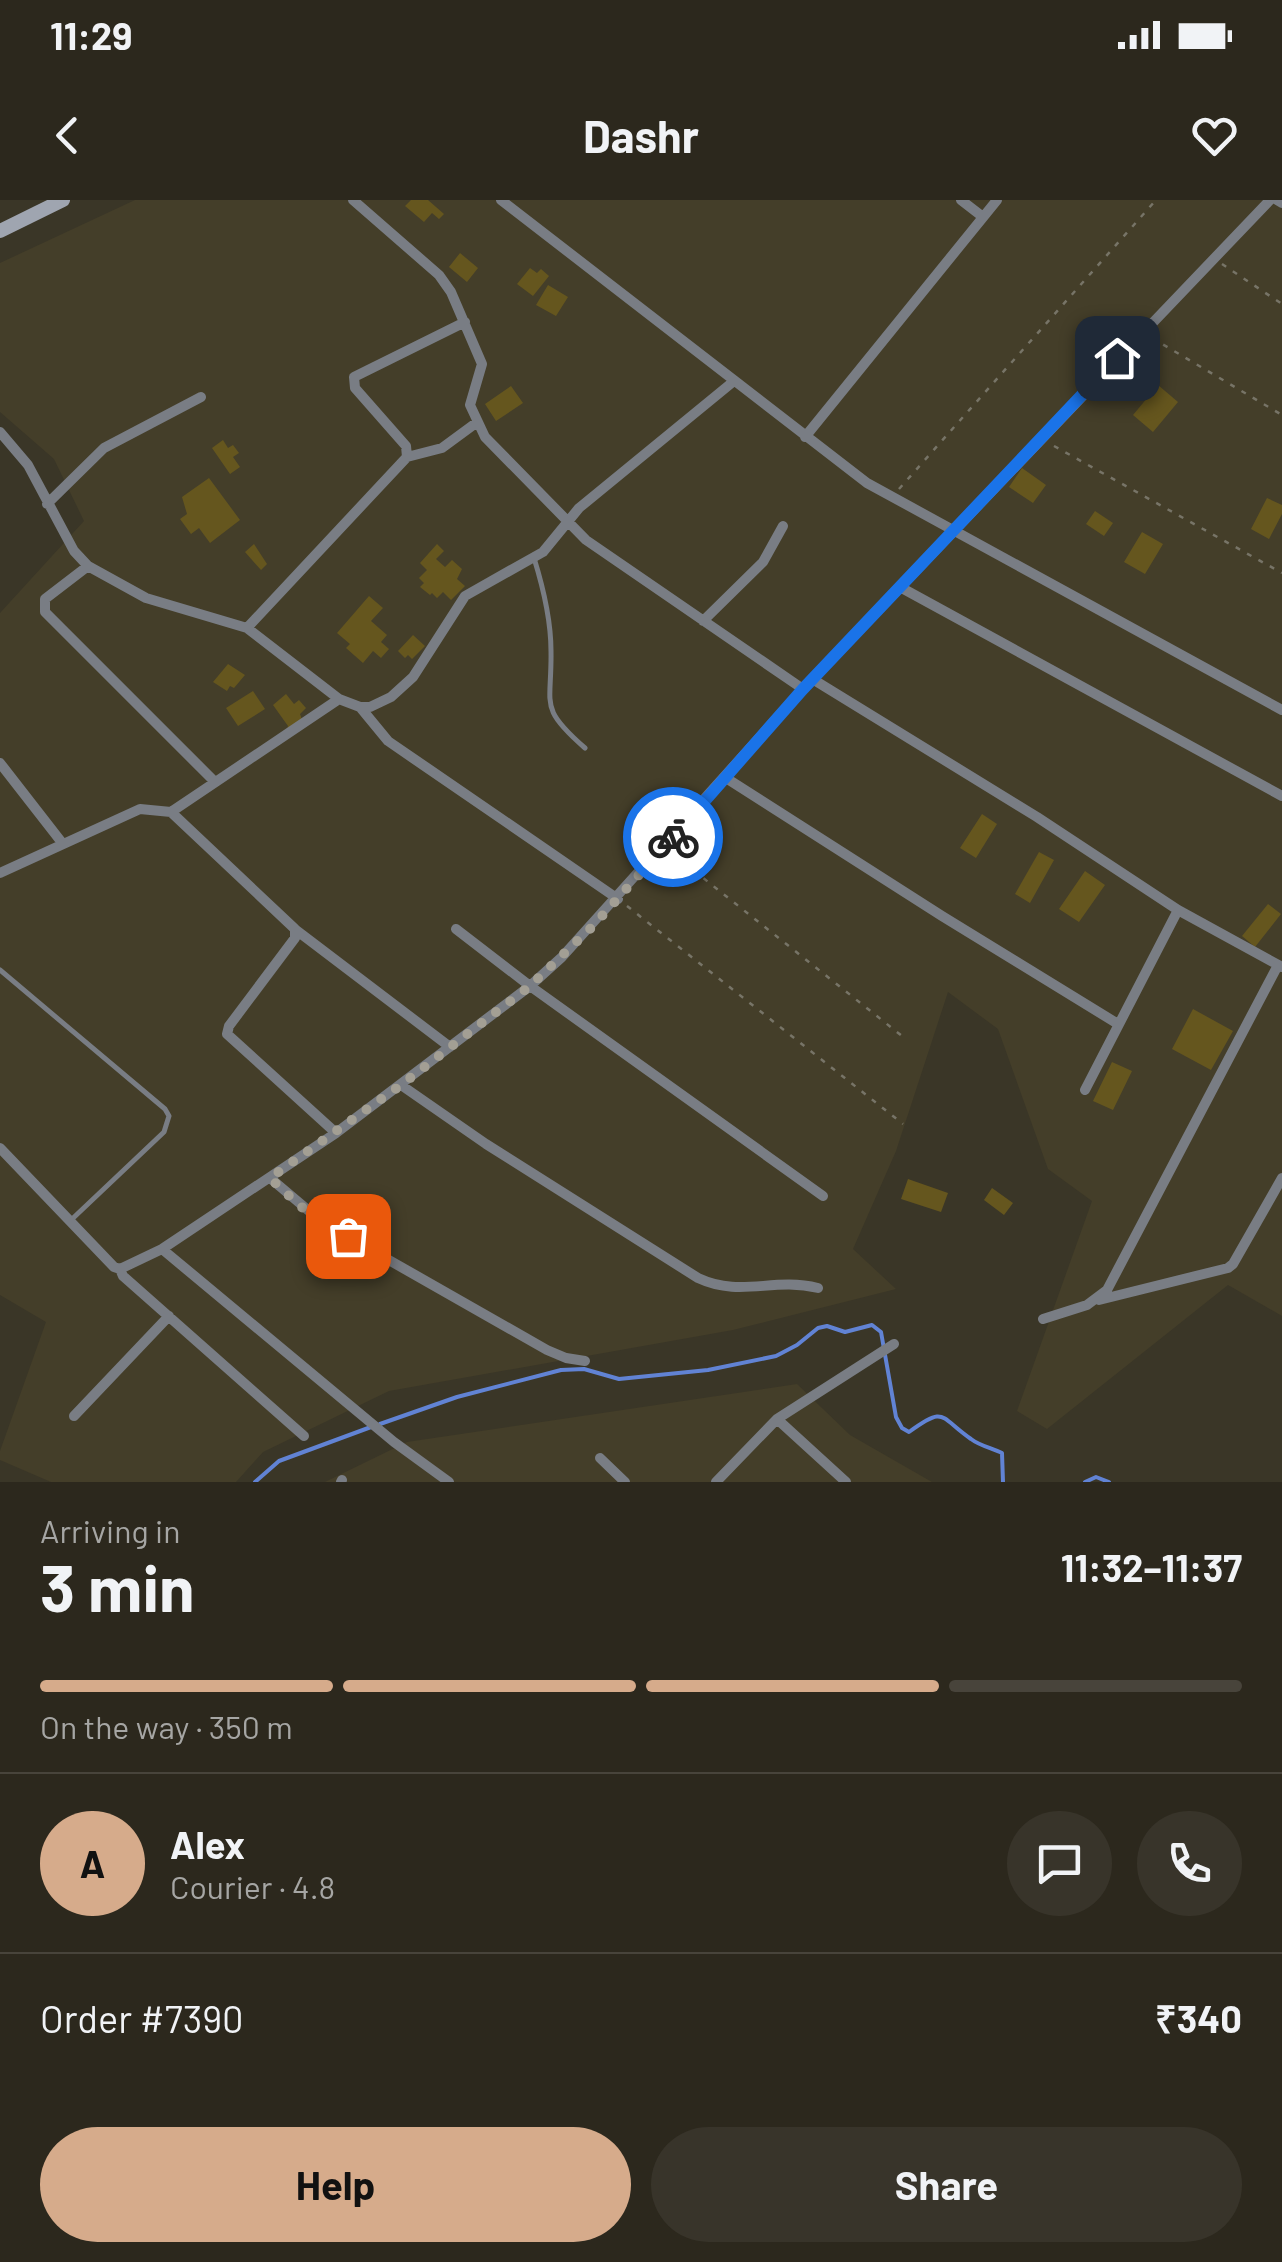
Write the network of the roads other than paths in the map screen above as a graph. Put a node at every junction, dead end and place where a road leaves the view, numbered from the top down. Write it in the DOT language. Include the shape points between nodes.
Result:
graph roads {
  1 [pos="63,200"];
  2 [pos="353,200"];
  3 [pos="501,200"];
  4 [pos="962,200"];
  5 [pos="997,200"];
  6 [pos="1276,201"];
  7 [pos="983,217"];
  8 [pos="0,232"];
  9 [pos="465,322"];
  10 [pos="734,382"];
  11 [pos="200,397"];
  12 [pos="476,422"];
  13 [pos="0,432"];
  14 [pos="805,437"];
  15 [pos="407,457"];
  16 [pos="48,504"];
  17 [pos="565,521"];
  18 [pos="783,526"];
  19 [pos="953,531"];
  20 [pos="534,558"];
  21 [pos="88,566"];
  22 [pos="900,586"];
  23 [pos="703,621"];
  24 [pos="247,628"];
  25 [pos="814,680"];
  26 [pos="803,689"];
  27 [pos="339,699"];
  28 [pos="360,706"];
  29 [pos="1282,710"];
  30 [pos="586,748"];
  31 [pos="0,763"];
  32 [pos="726,778"];
  33 [pos="214,781"];
  34 [pos="1282,796"];
  35 [pos="171,812"];
  36 [pos="63,844"];
  37 [pos="0,872"];
  38 [pos="618,899"];
  39 [pos="1178,910"];
  40 [pos="295,929"];
  41 [pos="456,929"];
  42 [pos="1280,966"];
  43 [pos="0,970"];
  44 [pos="530,986"];
  45 [pos="1118,1024"];
  46 [pos="450,1047"];
  47 [pos="401,1085"];
  48 [pos="1085,1090"];
  49 [pos="336,1133"];
  50 [pos="0,1148"];
  51 [pos="270,1178"];
  52 [pos="1282,1178"];
  53 [pos="824,1196"];
  54 [pos="70,1220"];
  55 [pos="162,1249"];
  56 [pos="120,1269"];
  57 [pos="818,1288"];
  58 [pos="1096,1300"];
  59 [pos="168,1316"];
  60 [pos="1043,1319"];
  61 [pos="894,1344"];
  62 [pos="584,1361"];
  63 [pos="74,1416"];
  64 [pos="776,1419"];
  65 [pos="304,1436"];
  66 [pos="600,1458"];
  67 [pos="449,1482"];
  68 [pos="625,1482"];
  69 [pos="716,1482"];
  70 [pos="846,1482"];
  1 -- 8 [label="main road"];
  2 -- 9 [label="street" via="439,275"];
  3 -- 10 [label="street"];
  4 -- 7 [label="street"];
  5 -- 7 [label="street"];
  6 -- 19 [label="street" via="1212,258"];
  7 -- 14 [label="street"];
  9 -- 12 [label="street" via="482,364 470,405"];
  9 -- 15 [label="street" via="354,376 355,388 406,446"];
  10 -- 14 [label="street"];
  10 -- 17 [label="street"];
  11 -- 16 [label="street" via="104,448"];
  12 -- 15 [label="street" via="442,448"];
  12 -- 17 [label="street"];
  13 -- 16 [label="street" via="28,464"];
  14 -- 19 [label="street" via="891,498"];
  15 -- 24 [label="street"];
  16 -- 21 [label="street"];
  17 -- 20 [label="street"];
  17 -- 23 [label="street"];
  18 -- 23 [label="street" via="763,562"];
  19 -- 22 [label="street"];
  19 -- 29 [label="street"];
  20 -- 28 [label="street" via="465,596 413,678 391,697"];
  20 -- 30 [label="lane" via="551,647 547,696 558,721"];
  21 -- 24 [label="street" via="146,598"];
  21 -- 33 [label="street" via="45,599 45,612"];
  22 -- 25 [label="street"];
  22 -- 34 [label="street"];
  23 -- 26 [label="street"];
  24 -- 27 [label="street"];
  25 -- 26 [label="street"];
  25 -- 39 [label="street"];
  26 -- 32 [label="street"];
  27 -- 28 [label="street"];
  27 -- 33 [label="street"];
  28 -- 38 [label="street" via="388,742"];
  31 -- 36 [label="street"];
  32 -- 38 [label="street"];
  32 -- 45 [label="street"];
  33 -- 35 [label="street"];
  35 -- 36 [label="street" via="140,808"];
  35 -- 40 [label="street"];
  36 -- 37 [label="street"];
  38 -- 44 [label="street"];
  39 -- 42 [label="street"];
  39 -- 45 [label="street"];
  40 -- 46 [label="street"];
  40 -- 49 [label="street" via="227,1034"];
  41 -- 44 [label="street"];
  42 -- 58 [label="street"];
  43 -- 54 [label="lane" via="169,1116 164,1132"];
  44 -- 46 [label="street"];
  44 -- 53 [label="street"];
  45 -- 48 [label="street"];
  46 -- 47 [label="street"];
  47 -- 49 [label="street"];
  47 -- 57 [label="street" via="698,1278 728,1289 780,1282"];
  49 -- 51 [label="street"];
  50 -- 54 [label="street"];
  51 -- 55 [label="street"];
  51 -- 62 [label="street" via="322,1222 547,1350"];
  52 -- 58 [label="street" via="1228,1268"];
  54 -- 56 [label="street"];
  55 -- 56 [label="street"];
  55 -- 67 [label="street"];
  56 -- 59 [label="street"];
  58 -- 60 [label="street"];
  59 -- 63 [label="street"];
  59 -- 65 [label="street"];
  61 -- 64 [label="street"];
  64 -- 69 [label="street"];
  64 -- 70 [label="street"];
  66 -- 68 [label="street"];
}
